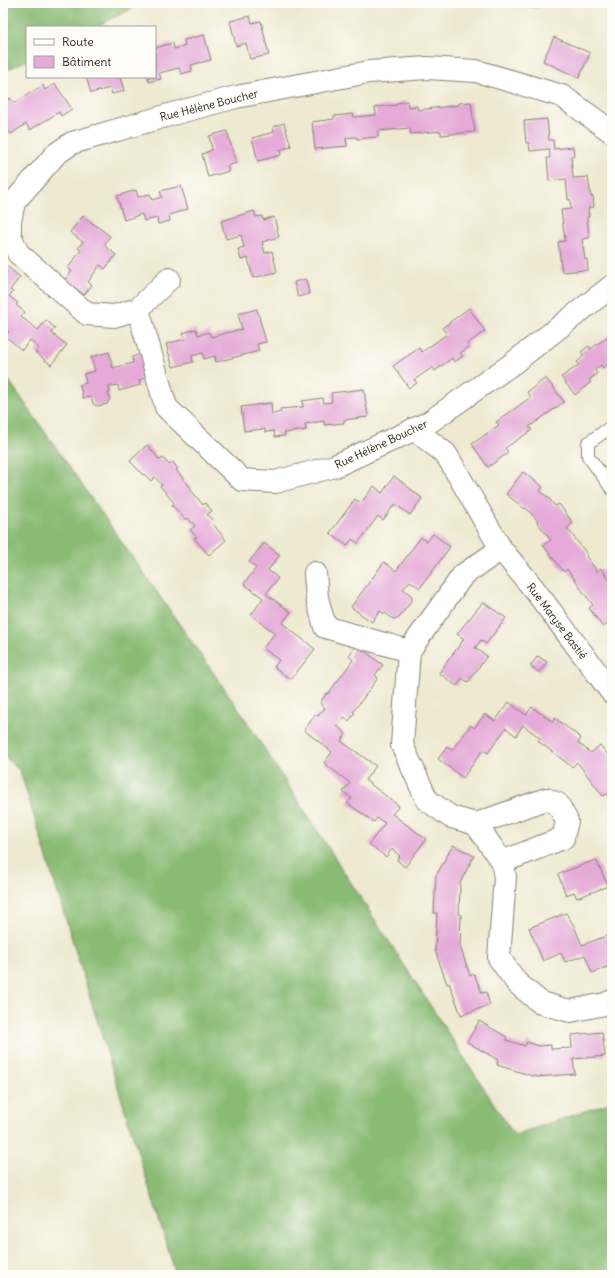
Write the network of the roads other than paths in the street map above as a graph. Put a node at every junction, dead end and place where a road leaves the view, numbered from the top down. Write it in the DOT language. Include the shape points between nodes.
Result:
graph roads {
  1 [pos="612,132"];
  2 [pos="169,279"];
  3 [pos="612,286"];
  4 [pos="138,309"];
  5 [pos="612,426"];
  6 [pos="414,429"];
  7 [pos="612,489"];
  8 [pos="502,549"];
  9 [pos="315,573"];
  10 [pos="409,651"];
  11 [pos="612,693"];
  12 [pos="476,824"];
  13 [pos="502,862"];
  14 [pos="612,1001"];
  1 -- 4 [label="street, Rue Hélène Boucher" via="562,96 476,71 426,68 369,72 236,96 72,143 56,154 14,202 10,235 18,253 88,314 114,316"];
  2 -- 4 [label="street, Rue Hélène Boucher"];
  3 -- 6 [label="street, Rue Hélène Boucher" via="512,364"];
  4 -- 6 [label="street, Rue Hélène Boucher" via="166,407 242,480 275,482 335,466"];
  5 -- 7 [label="lane" via="588,442 588,456"];
  6 -- 8 [label="street, Rue Maryse Bastié" via="446,454"];
  8 -- 10 [label="street" via="462,575"];
  8 -- 11 [label="street, Rue Maryse Bastié"];
  9 -- 10 [label="street" via="317,598 325,627"];
  10 -- 12 [label="street" via="402,744 427,800 451,817"];
  12 -- 13 [label="street"];
  12 -- 13 [label="street" via="546,799 558,804 567,821 563,838"];
  13 -- 14 [label="street" via="505,877 499,958 517,983 541,1003 570,1011"];
}
